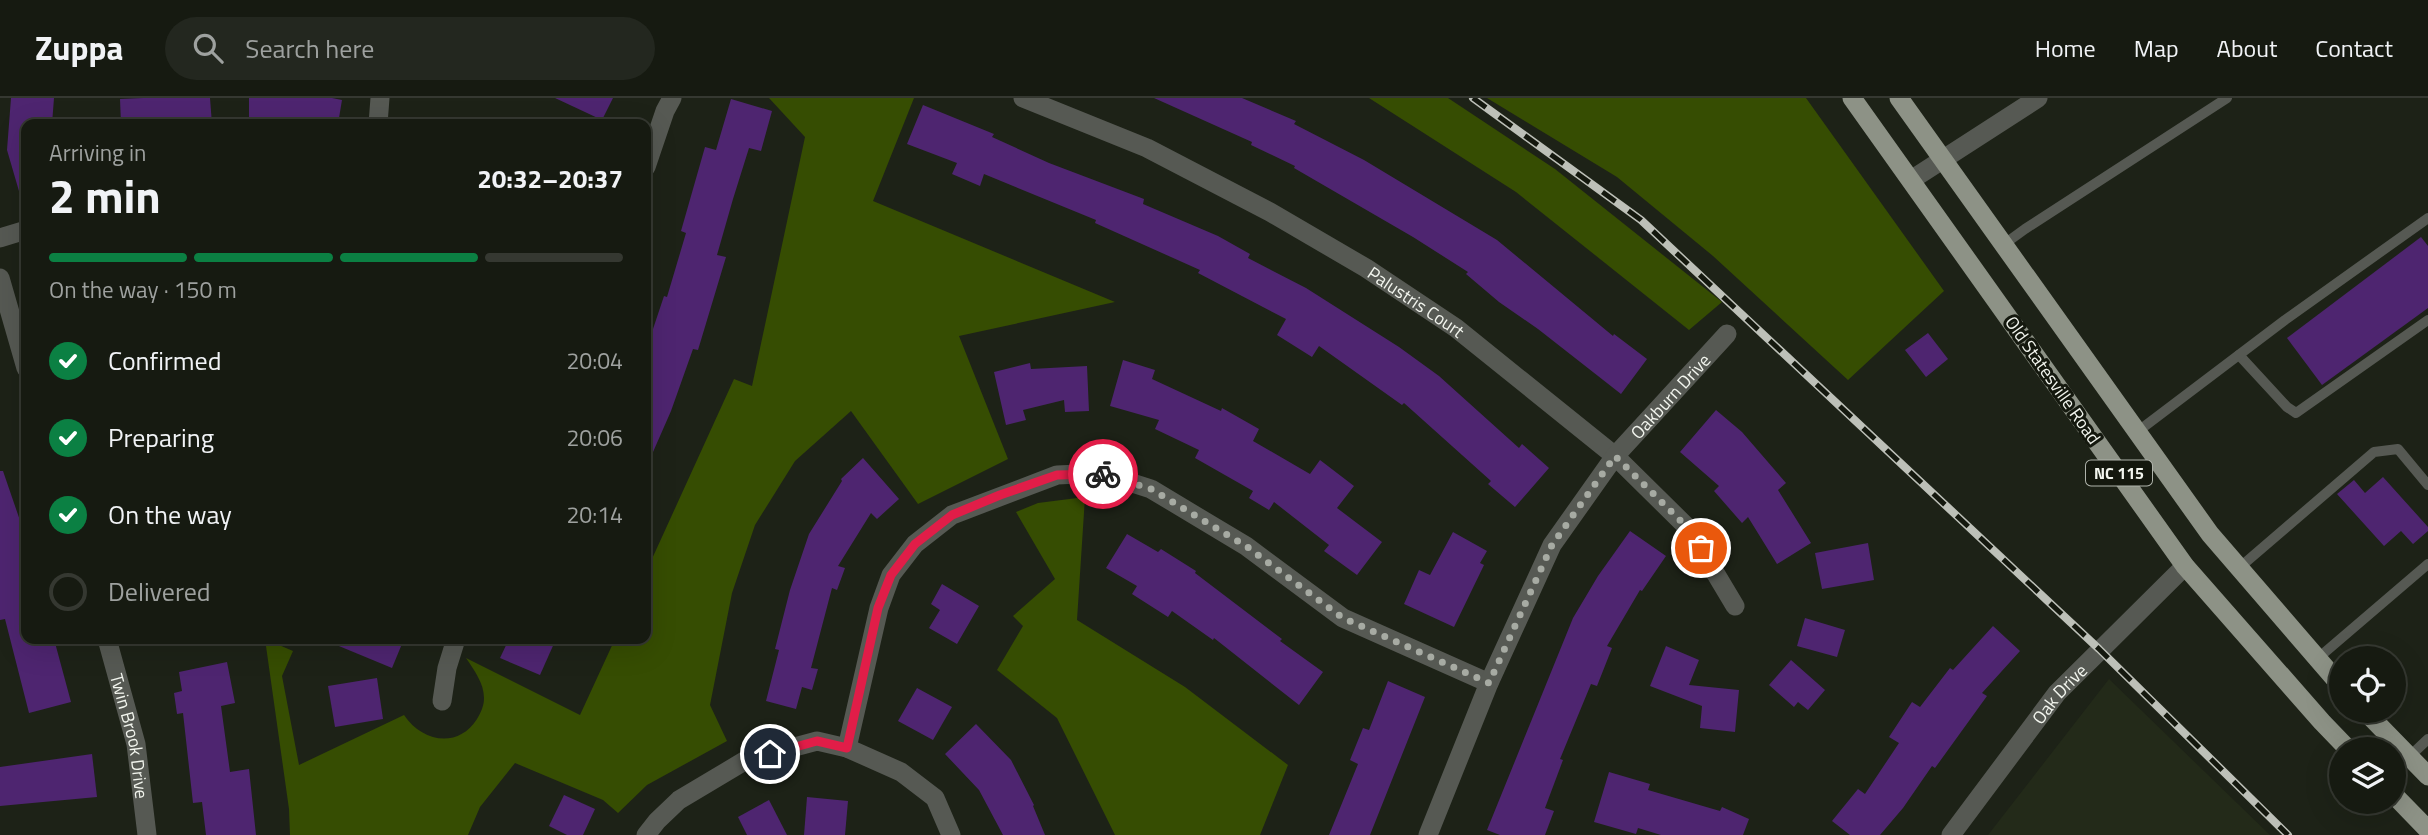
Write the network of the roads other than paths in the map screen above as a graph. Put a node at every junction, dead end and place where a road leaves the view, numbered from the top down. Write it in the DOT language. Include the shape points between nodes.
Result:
graph roads {
  1 [pos="380,98"];
  2 [pos="671,98"];
  3 [pos="1023,98"];
  4 [pos="1852,98"];
  5 [pos="1899,98"];
  6 [pos="2038,98"];
  7 [pos="2227,98"];
  8 [pos="378,119"];
  9 [pos="651,151"];
  10 [pos="1942,160"];
  11 [pos="1911,180"];
  12 [pos="2428,218"];
  13 [pos="21,232"];
  14 [pos="0,238"];
  15 [pos="2003,245"];
  16 [pos="0,278"];
  17 [pos="2428,320"];
  18 [pos="1727,334"];
  19 [pos="21,351"];
  20 [pos="2239,355"];
  21 [pos="2137,432"];
  22 [pos="1615,456"];
  23 [pos="2428,485"];
  24 [pos="2428,565"];
  25 [pos="2185,566"];
  26 [pos="2239,568"];
  27 [pos="1735,606"];
  28 [pos="108,644"];
  29 [pos="454,644"];
  30 [pos="2317,659"];
  31 [pos="2329,672"];
  32 [pos="1489,683"];
  33 [pos="442,701"];
  34 [pos="2376,723"];
  35 [pos="2336,737"];
  36 [pos="2428,739"];
  37 [pos="847,748"];
  38 [pos="2409,757"];
  39 [pos="2428,776"];
  40 [pos="2406,808"];
  41 [pos="2428,830"];
  42 [pos="147,835"];
  43 [pos="646,835"];
  44 [pos="951,835"];
  45 [pos="1428,835"];
  46 [pos="1951,835"];
  1 -- 8 [label="street"];
  2 -- 9 [label="street"];
  3 -- 22 [label="street, Palustris Court" via="1147,148 1366,268 1456,328"];
  4 -- 11 [label="main road, Old Statesville Road / NC 115"];
  5 -- 10 [label="main road, NC 115"];
  6 -- 10 [label="street"];
  7 -- 15 [label="lane"];
  10 -- 11 [label="street"];
  10 -- 15 [label="main road, NC 115"];
  11 -- 25 [label="main road, Old Statesville Road / NC 115"];
  12 -- 20 [label="lane"];
  13 -- 14 [label="street"];
  15 -- 21 [label="main road, NC 115"];
  16 -- 19 [label="street"];
  17 -- 20 [label="lane" via="2296,413"];
  18 -- 22 [label="street, Oakburn Drive"];
  20 -- 21 [label="lane"];
  21 -- 26 [label="main road, NC 115"];
  22 -- 27 [label="street, Palustris Court" via="1689,529"];
  22 -- 32 [label="street, Oakburn Drive" via="1552,545"];
  23 -- 26 [label="lane" via="2398,449 2375,452"];
  24 -- 30 [label="lane"];
  25 -- 35 [label="main road, Old Statesville Road / NC 115"];
  25 -- 46 [label="street, Oak Drive" via="2057,693"];
  26 -- 30 [label="main road, NC 115"];
  28 -- 42 [label="street, Twin Brook Drive" via="136,744"];
  29 -- 33 [label="street"];
  30 -- 31 [label="main road, NC 115"];
  32 -- 37 [label="street" via="1343,618 1246,546 1151,489 1101,473 1057,475 952,515 915,544 891,575 878,608"];
  32 -- 45 [label="street, Oakburn Drive"];
  34 -- 38 [label="main road"];
  36 -- 38 [label="lane"];
  37 -- 43 [label="street" via="817,741 746,760 679,800"];
  37 -- 44 [label="street" via="901,772 934,798"];
  38 -- 39 [label="main road"];
  40 -- 41 [label="main road"];
}
